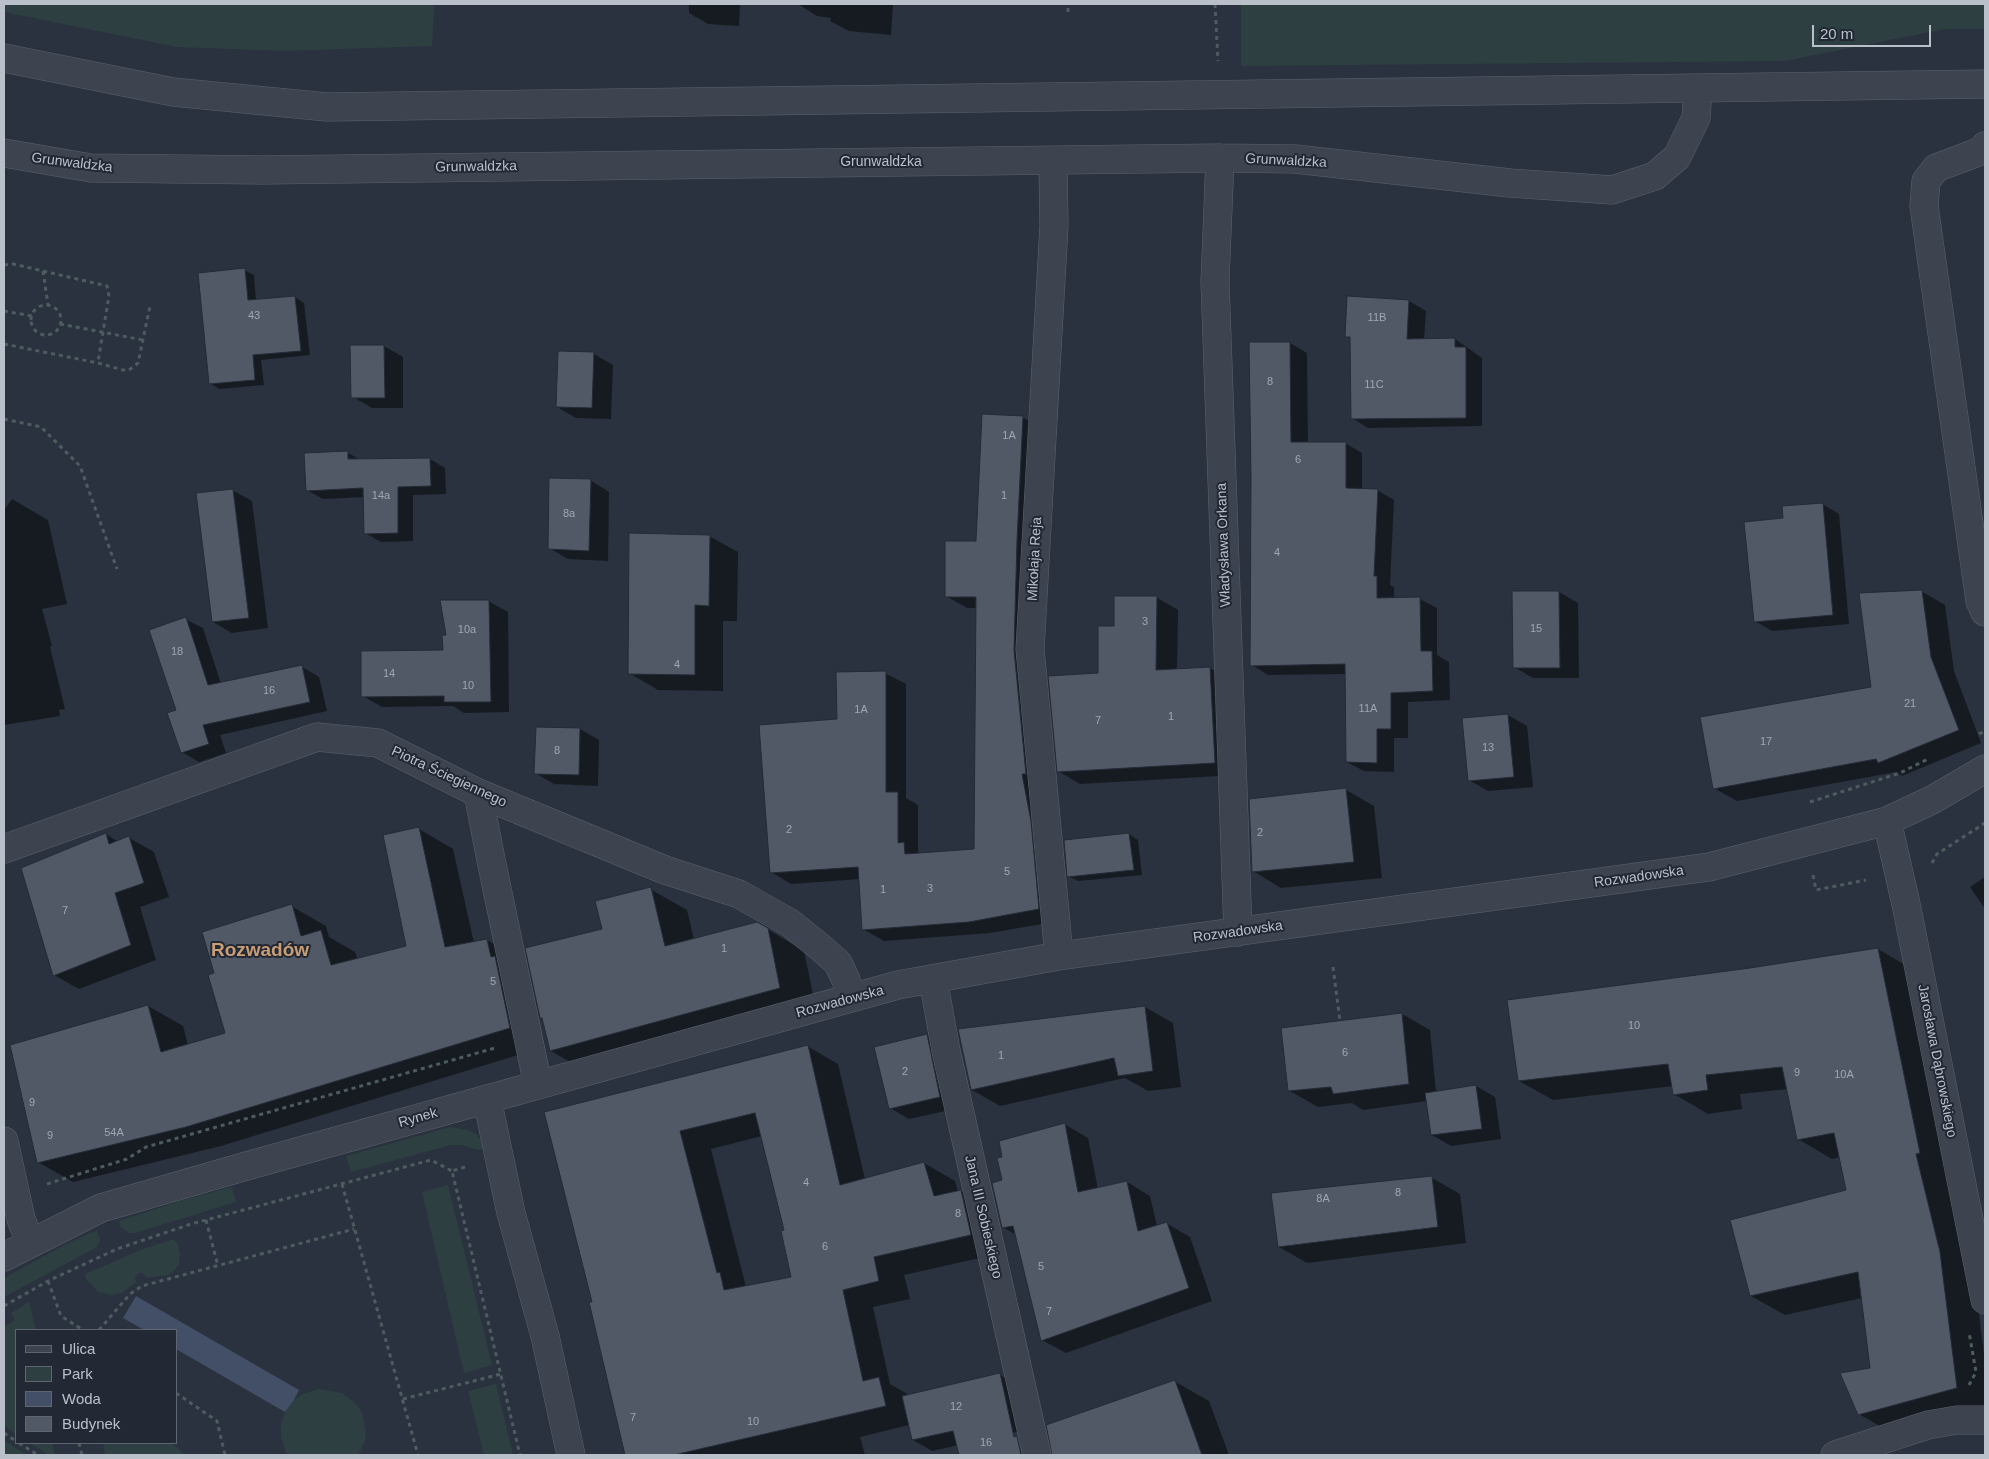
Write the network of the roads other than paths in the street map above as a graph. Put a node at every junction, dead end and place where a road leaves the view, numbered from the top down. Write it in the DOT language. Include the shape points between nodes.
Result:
graph roads {
  1 [pos="4,58"];
  2 [pos="1985,84"];
  3 [pos="1698,89"];
  4 [pos="1985,146"];
  5 [pos="4,154"];
  6 [pos="1220,158"];
  7 [pos="1053,161"];
  8 [pos="1985,612"];
  9 [pos="1985,769"];
  10 [pos="478,793"];
  11 [pos="1887,821"];
  12 [pos="4,848"];
  13 [pos="1238,932"];
  14 [pos="1059,956"];
  15 [pos="933,979"];
  16 [pos="852,998"];
  17 [pos="538,1085"];
  18 [pos="487,1099"];
  19 [pos="4,1141"];
  20 [pos="30,1242"];
  21 [pos="4,1257"];
  22 [pos="1985,1297"];
  23 [pos="1985,1420"];
  24 [pos="571,1455"];
  25 [pos="1037,1455"];
  26 [pos="1835,1455"];
  1 -- 3 [label="street" via="173,92 327,107"];
  2 -- 3 [label="street"];
  3 -- 6 [label="street, Grunwaldzka" via="1696,118 1676,157 1655,176 1612,190 1510,183 1295,159"];
  4 -- 8 [label="street" via="1981,151 1936,168 1926,181 1924,206 1980,601"];
  5 -- 7 [label="street, Grunwaldzka" via="91,168 224,170"];
  6 -- 7 [label="street, Grunwaldzka"];
  6 -- 13 [label="street, Władysława Orkana" via="1215,280"];
  7 -- 14 [label="street, Mikołaja Reja" via="1054,226 1030,649"];
  9 -- 11 [label="street, Rozwadowska" via="1932,800"];
  10 -- 12 [label="street, Piotra Ściegiennego" via="378,743 317,737"];
  10 -- 16 [label="street, Piotra Ściegiennego" via="664,870 739,894 790,923 838,963"];
  10 -- 17 [label="street"];
  11 -- 13 [label="street, Rozwadowska" via="1709,867"];
  11 -- 22 [label="street, Jarosława Dąbrowskiego"];
  13 -- 14 [label="street, Rozwadowska"];
  14 -- 15 [label="street, Rozwadowska"];
  15 -- 16 [label="street, Rozwadowska"];
  15 -- 25 [label="street, Jana III Sobieskiego" via="946,1051"];
  16 -- 17 [label="street, Rozwadowska"];
  17 -- 18 [label="street, Rozwadowska"];
  18 -- 20 [label="street, Rynek" via="101,1208"];
  18 -- 24 [label="street" via="511,1213 545,1336"];
  19 -- 20 [label="street" via="21,1219"];
  20 -- 21 [label="street, Rynek"];
  23 -- 26 [label="street" via="1928,1425"];
}
